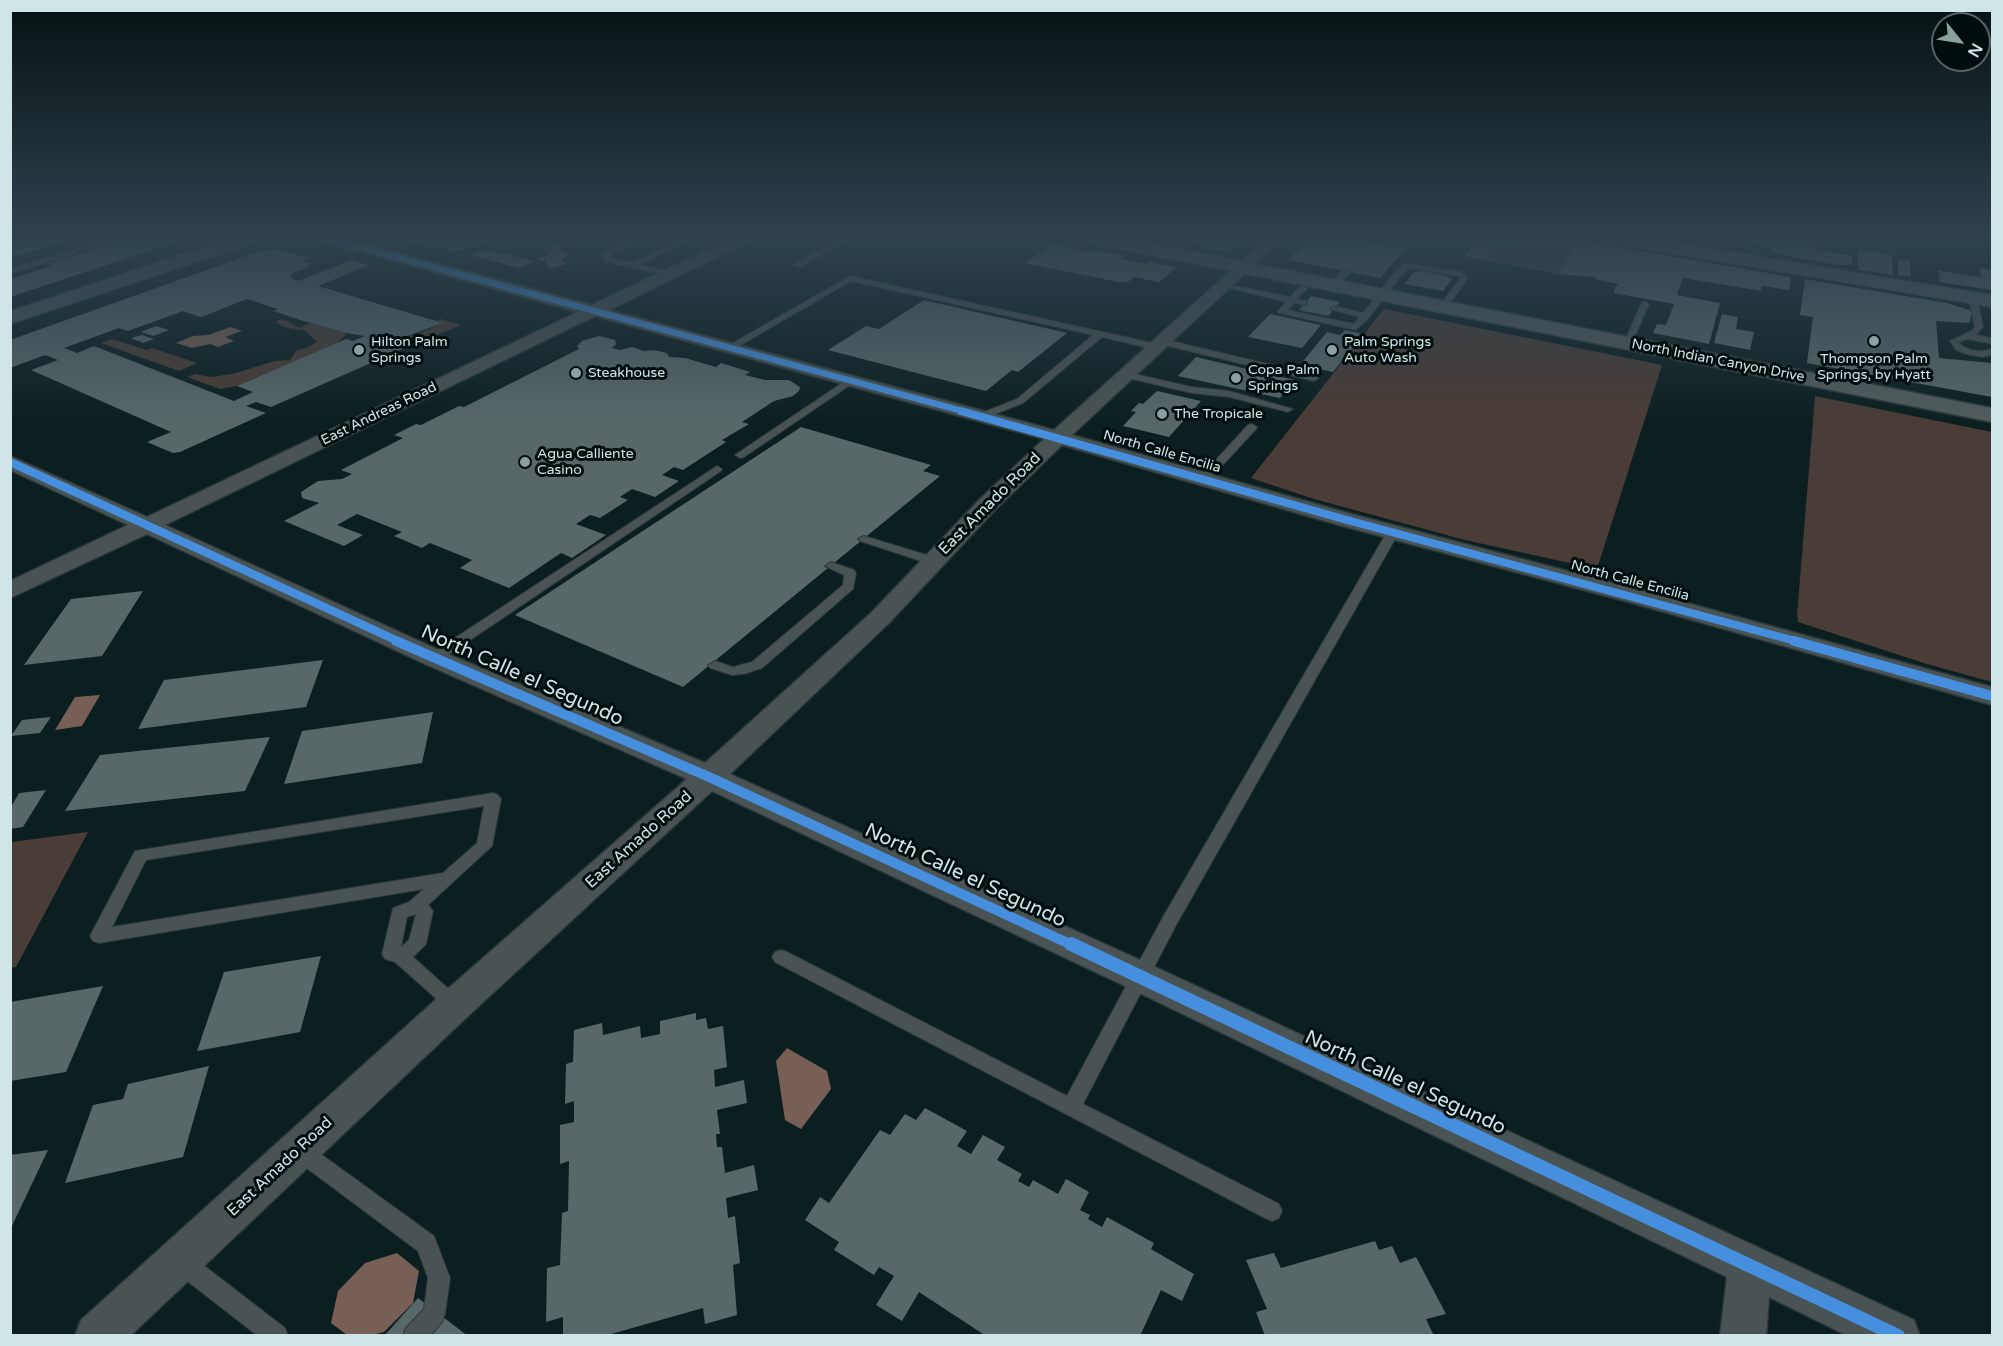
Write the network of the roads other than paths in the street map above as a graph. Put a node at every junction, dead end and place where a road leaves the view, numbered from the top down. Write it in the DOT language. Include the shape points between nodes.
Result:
graph roads {
  1 [pos="26,300"];
  2 [pos="65,300"];
  3 [pos="553,300"];
  4 [pos="616,300"];
  5 [pos="812,300"];
  6 [pos="947,300"];
  7 [pos="1210,300"];
  8 [pos="1296,300"];
  9 [pos="1357,300"];
  10 [pos="1357,300"];
  11 [pos="1379,300"];
  12 [pos="1448,300"];
  13 [pos="1983,300"];
  14 [pos="1645,304"];
  15 [pos="10,305"];
  16 [pos="1374,307"];
  17 [pos="1443,307"];
  18 [pos="593,311"];
  19 [pos="10,318"];
  20 [pos="1100,334"];
  21 [pos="1968,336"];
  22 [pos="1992,341"];
  23 [pos="1628,343"];
  24 [pos="1160,345"];
  25 [pos="729,348"];
  26 [pos="1992,352"];
  27 [pos="1126,375"];
  28 [pos="1314,378"];
  29 [pos="850,381"];
  30 [pos="1288,409"];
  31 [pos="1992,415"];
  32 [pos="983,416"];
  33 [pos="1252,427"];
  34 [pos="1058,437"];
  35 [pos="740,455"];
  36 [pos="10,462"];
  37 [pos="717,469"];
  38 [pos="1204,479"];
  39 [pos="147,525"];
  40 [pos="1393,532"];
  41 [pos="864,539"];
  42 [pos="933,561"];
  43 [pos="831,566"];
  44 [pos="10,591"];
  45 [pos="434,658"];
  46 [pos="715,665"];
  47 [pos="1992,696"];
  48 [pos="709,777"];
  49 [pos="447,879"];
  50 [pos="415,907"];
  51 [pos="401,957"];
  52 [pos="781,957"];
  53 [pos="1139,976"];
  54 [pos="454,1005"];
  55 [pos="1071,1108"];
  56 [pos="298,1150"];
  57 [pos="1272,1211"];
  58 [pos="178,1260"];
  59 [pos="1750,1267"];
  60 [pos="97,1335"];
  61 [pos="277,1335"];
  62 [pos="414,1335"];
  63 [pos="1743,1335"];
  64 [pos="1898,1335"];
  1 -- 15 [label="main road"];
  2 -- 19 [label="main road"];
  3 -- 18 [label="street, North Calle Encilia"];
  4 -- 18 [label="street, East Andreas Road"];
  5 -- 25 [label="lane"];
  6 -- 20 [label="lane"];
  7 -- 24 [label="street, East Amado Road"];
  8 -- 16 [label="lane" via="1282,311 1356,327"];
  9 -- 16 [label="main road, North Indian Canyon Drive"];
  10 -- 16 [label="lane"];
  11 -- 16 [label="lane"];
  12 -- 17 [label="lane"];
  13 -- 21 [label="lane" via="1979,327"];
  14 -- 23 [label="lane"];
  16 -- 17 [label="main road, North Indian Canyon Drive"];
  17 -- 23 [label="main road, North Indian Canyon Drive"];
  18 -- 25 [label="street, North Calle Encilia"];
  18 -- 39 [label="street, East Andreas Road"];
  20 -- 24 [label="lane"];
  20 -- 32 [label="lane" via="1020,401"];
  21 -- 22 [label="lane"];
  21 -- 26 [label="lane" via="1954,341 1959,348 1982,354"];
  23 -- 31 [label="main road, North Indian Canyon Drive"];
  24 -- 27 [label="street, East Amado Road"];
  24 -- 28 [label="lane"];
  25 -- 29 [label="street, North Calle Encilia"];
  27 -- 30 [label="lane"];
  27 -- 34 [label="street, East Amado Road"];
  29 -- 32 [label="street, North Calle Encilia"];
  29 -- 35 [label="lane"];
  32 -- 34 [label="street, North Calle Encilia"];
  33 -- 38 [label="lane"];
  34 -- 38 [label="street, North Calle Encilia"];
  34 -- 42 [label="street, East Amado Road"];
  36 -- 39 [label="street, North Calle el Segundo"];
  37 -- 45 [label="lane"];
  38 -- 40 [label="street, North Calle Encilia"];
  39 -- 44 [label="street, East Andreas Road"];
  39 -- 45 [label="street, North Calle el Segundo"];
  40 -- 47 [label="street, North Calle Encilia"];
  40 -- 53 [label="lane"];
  41 -- 42 [label="lane"];
  42 -- 48 [label="street, East Amado Road" via="880,618"];
  43 -- 46 [label="lane" via="850,573 849,586 757,665 732,671"];
  45 -- 48 [label="street, North Calle el Segundo"];
  48 -- 53 [label="street, North Calle el Segundo"];
  48 -- 54 [label="street, East Amado Road"];
  49 -- 49 [label="lane" via="484,846 493,799 141,855 99,936"];
  49 -- 50 [label="lane"];
  50 -- 51 [label="lane" via="425,911 417,944"];
  50 -- 51 [label="lane" via="399,913 391,954"];
  51 -- 54 [label="lane"];
  52 -- 55 [label="lane"];
  53 -- 55 [label="lane"];
  53 -- 59 [label="street, North Calle el Segundo"];
  54 -- 56 [label="street, East Amado Road"];
  55 -- 57 [label="lane"];
  56 -- 58 [label="street, East Amado Road"];
  56 -- 62 [label="lane" via="426,1244 439,1278 434,1314"];
  58 -- 60 [label="street, East Amado Road"];
  58 -- 61 [label="lane"];
  59 -- 63 [label="street"];
  59 -- 64 [label="street, North Calle el Segundo"];
}
